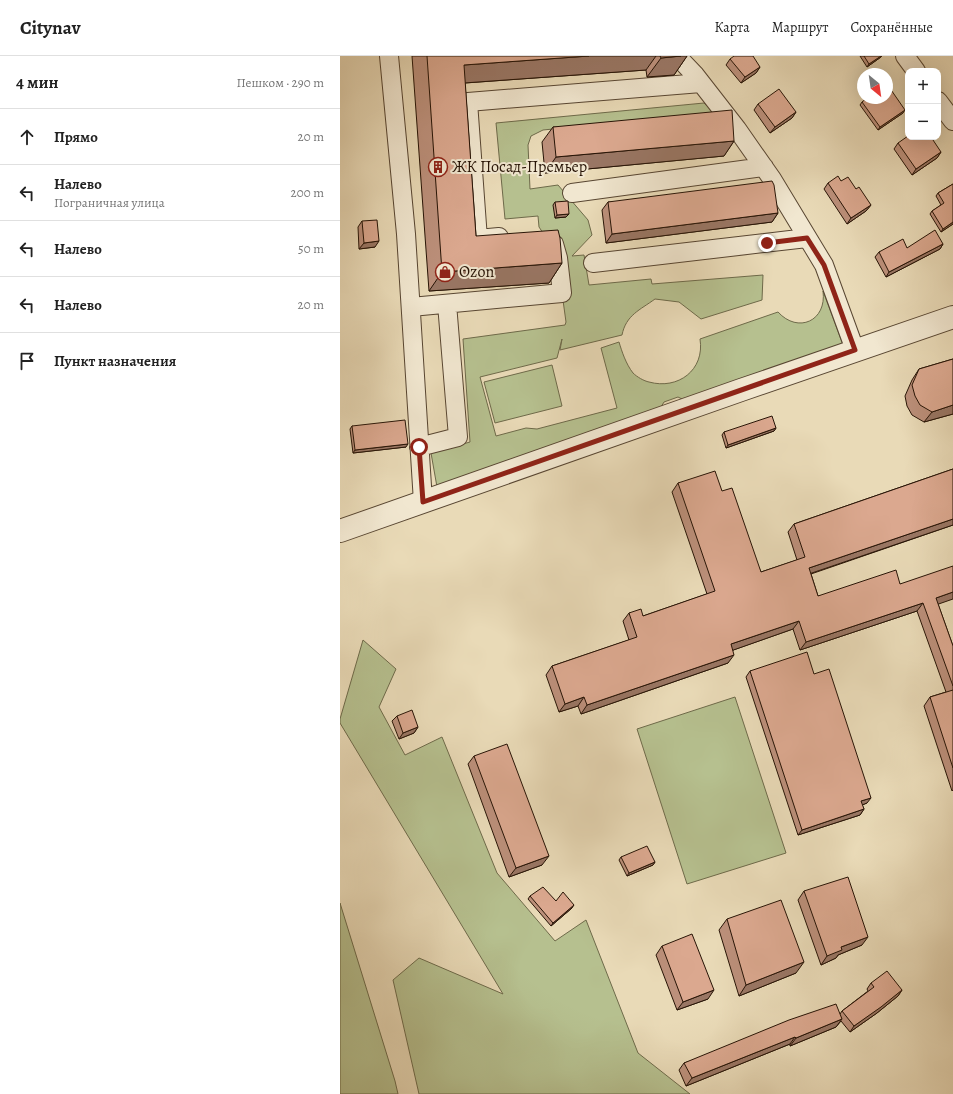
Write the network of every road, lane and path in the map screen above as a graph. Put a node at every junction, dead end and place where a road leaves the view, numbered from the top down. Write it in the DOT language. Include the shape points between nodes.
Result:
graph roads {
  1 [pos="389,56"];
  2 [pos="677,56"];
  3 [pos="905,56"];
  4 [pos="914,68"];
  5 [pos="701,83"];
  6 [pos="940,104"];
  7 [pos="953,122"];
  8 [pos="764,167"];
  9 [pos="572,193"];
  10 [pos="543,233"];
  11 [pos="512,236"];
  12 [pos="807,238"];
  13 [pos="594,263"];
  14 [pos="447,304"];
  15 [pos="411,307"];
  16 [pos="953,317"];
  17 [pos="855,350"];
  18 [pos="419,447"];
  19 [pos="423,502"];
  20 [pos="340,531"];
  1 -- 15 [label="street"];
  2 -- 5 [label="street"];
  3 -- 4 [label="street"];
  5 -- 8 [label="street"];
  5 -- 11 [label="street" via="468,102 478,239"];
  6 -- 7 [label="street"];
  8 -- 9 [label="street"];
  8 -- 12 [label="street"];
  10 -- 14 [label="street" via="554,242 562,293"];
  12 -- 13 [label="street"];
  12 -- 17 [label="street" via="824,265"];
  14 -- 15 [label="street"];
  14 -- 18 [label="street" via="458,437"];
  15 -- 18 [label="street"];
  16 -- 17 [label="street"];
  17 -- 19 [label="street"];
  18 -- 19 [label="street"];
  19 -- 20 [label="street"];
}
